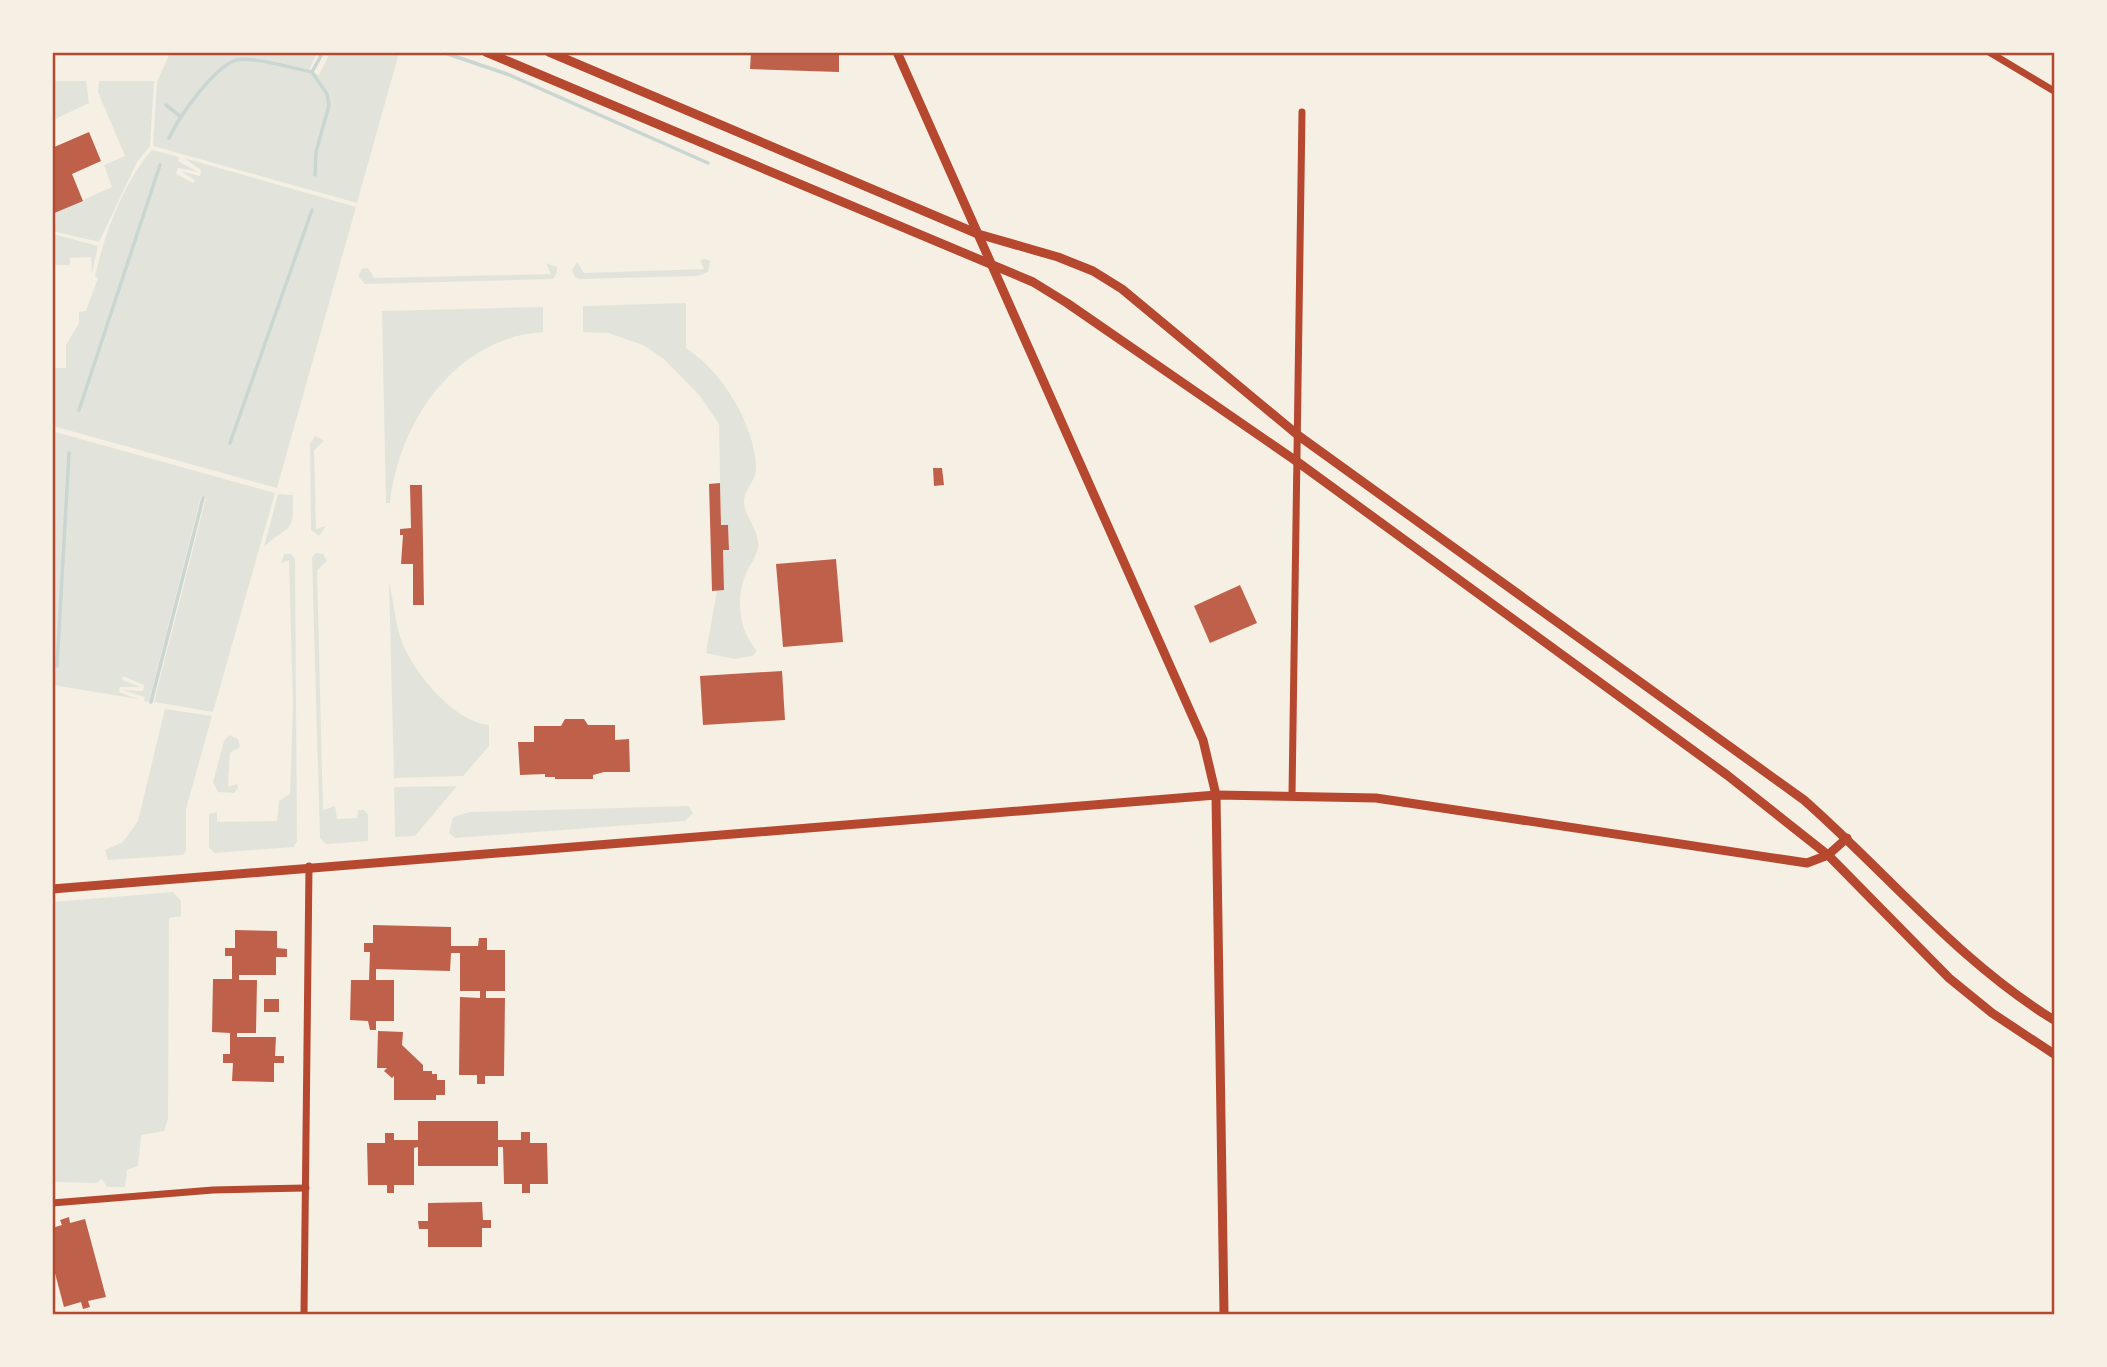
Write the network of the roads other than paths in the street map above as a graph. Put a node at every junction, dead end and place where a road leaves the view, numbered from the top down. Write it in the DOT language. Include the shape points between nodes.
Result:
graph roads {
  1 [pos="486,52"];
  2 [pos="550,52"];
  3 [pos="897,52"];
  4 [pos="1989,52"];
  5 [pos="2054,91"];
  6 [pos="1302,112"];
  7 [pos="978,234"];
  8 [pos="991,265"];
  9 [pos="1299,436"];
  10 [pos="1298,463"];
  11 [pos="1216,795"];
  12 [pos="1292,795"];
  13 [pos="1847,838"];
  14 [pos="1828,855"];
  15 [pos="309,866"];
  16 [pos="52,889"];
  17 [pos="2054,1020"];
  18 [pos="2054,1054"];
  19 [pos="306,1188"];
  20 [pos="52,1203"];
  21 [pos="304,1314"];
  22 [pos="1224,1314"];
  1 -- 8 [label="street"];
  2 -- 7 [label="street"];
  3 -- 7 [label="street"];
  4 -- 5 [label="street"];
  6 -- 9 [label="street"];
  7 -- 8 [label="street"];
  7 -- 9 [label="street" via="1058,257 1112,283"];
  8 -- 10 [label="street" via="1033,282 1067,303"];
  8 -- 11 [label="street" via="1203,740"];
  9 -- 10 [label="street"];
  9 -- 13 [label="street" via="1804,800"];
  10 -- 12 [label="street"];
  10 -- 14 [label="street" via="1727,775"];
  11 -- 12 [label="street"];
  11 -- 15 [label="street"];
  11 -- 22 [label="street"];
  12 -- 14 [label="street" via="1414,802 1807,863"];
  13 -- 14 [label="street"];
  13 -- 17 [label="street" via="1953,945"];
  14 -- 18 [label="street" via="1949,978"];
  15 -- 16 [label="street"];
  15 -- 19 [label="street"];
  19 -- 20 [label="street"];
  19 -- 21 [label="street"];
}
